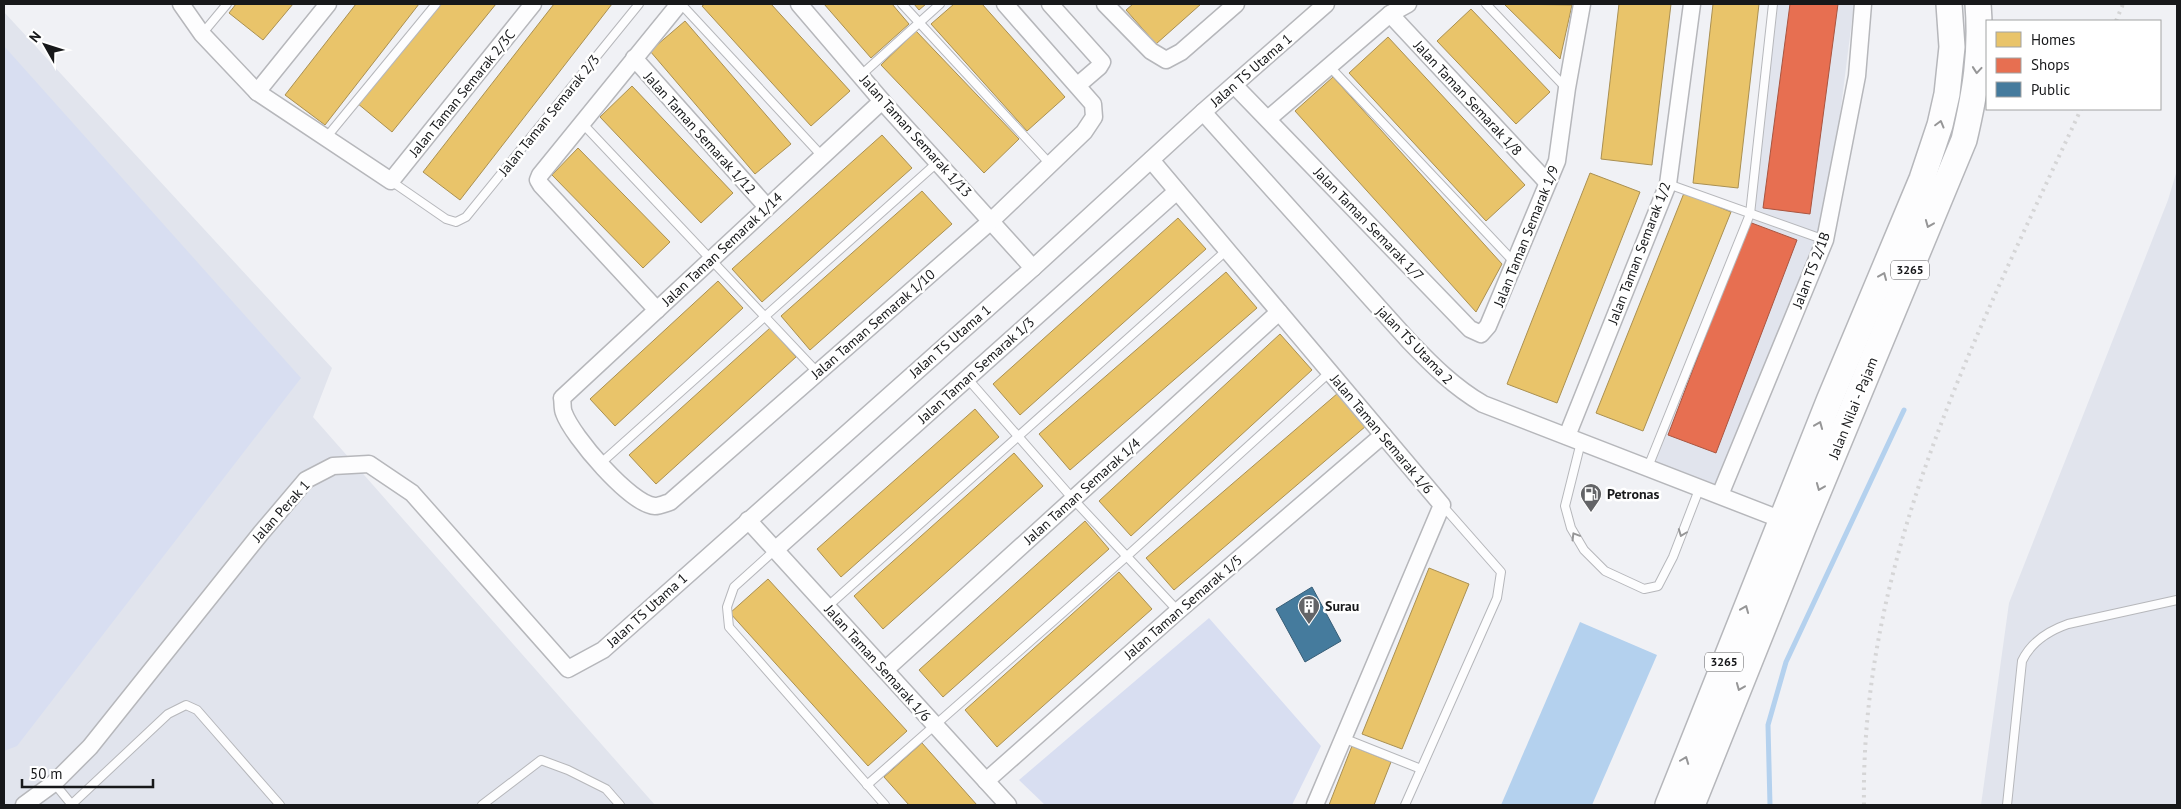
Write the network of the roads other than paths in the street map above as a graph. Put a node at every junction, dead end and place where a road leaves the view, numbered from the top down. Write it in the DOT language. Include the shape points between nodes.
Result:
graph roads {
  1 [pos="181,4"];
  2 [pos="227,4"];
  3 [pos="328,4"];
  4 [pos="436,4"];
  5 [pos="533,4"];
  6 [pos="627,4"];
  7 [pos="680,4"];
  8 [pos="799,4"];
  9 [pos="902,4"];
  10 [pos="940,4"];
  11 [pos="1005,4"];
  12 [pos="1050,4"];
  13 [pos="1236,4"];
  14 [pos="1326,4"];
  15 [pos="1408,4"];
  16 [pos="1486,4"];
  17 [pos="1582,4"];
  18 [pos="1692,4"];
  19 [pos="1773,4"];
  20 [pos="1863,4"];
  21 [pos="1948,4"];
  22 [pos="1978,4"];
  23 [pos="1109,5"];
  24 [pos="636,7"];
  25 [pos="1390,14"];
  26 [pos="919,23"];
  27 [pos="202,34"];
  28 [pos="634,58"];
  29 [pos="1328,65"];
  30 [pos="860,76"];
  31 [pos="1078,85"];
  32 [pos="1234,85"];
  33 [pos="1567,88"];
  34 [pos="257,92"];
  35 [pos="882,101"];
  36 [pos="1203,112"];
  37 [pos="1268,119"];
  38 [pos="582,123"];
  39 [pos="325,139"];
  40 [pos="822,156"];
  41 [pos="1151,160"];
  42 [pos="939,161"];
  43 [pos="1050,164"];
  44 [pos="391,182"];
  45 [pos="1547,182"];
  46 [pos="1668,184"];
  47 [pos="1177,191"];
  48 [pos="767,207"];
  49 [pos="1750,214"];
  50 [pos="991,221"];
  51 [pos="1825,240"];
  52 [pos="1227,250"];
  53 [pos="710,260"];
  54 [pos="1515,263"];
  55 [pos="1033,268"];
  56 [pos="657,310"];
  57 [pos="1279,312"];
  58 [pos="764,317"];
  59 [pos="1470,329"];
  60 [pos="818,372"];
  61 [pos="1330,372"];
  62 [pos="967,378"];
  63 [pos="1383,435"];
  64 [pos="1019,437"];
  65 [pos="1574,439"];
  66 [pos="601,464"];
  67 [pos="1648,468"];
  68 [pos="1700,488"];
  69 [pos="1720,496"];
  70 [pos="1073,499"];
  71 [pos="1442,505"];
  72 [pos="748,520"];
  73 [pos="1792,524"];
  74 [pos="775,550"];
  75 [pos="1126,557"];
  76 [pos="2177,600"];
  77 [pos="827,607"];
  78 [pos="1178,611"];
  79 [pos="568,669"];
  80 [pos="885,670"];
  81 [pos="934,724"];
  82 [pos="1343,738"];
  83 [pos="1421,769"];
  84 [pos="986,781"];
  85 [pos="54,783"];
  86 [pos="867,785"];
  87 [pos="24,805"];
  88 [pos="71,805"];
  89 [pos="280,805"];
  90 [pos="482,805"];
  91 [pos="620,805"];
  92 [pos="885,805"];
  93 [pos="1008,805"];
  94 [pos="1315,805"];
  95 [pos="1405,805"];
  96 [pos="1668,805"];
  97 [pos="1692,805"];
  98 [pos="2007,805"];
  1 -- 27 [label="street"];
  2 -- 27 [label="lane"];
  3 -- 34 [label="street"];
  4 -- 39 [label="lane"];
  5 -- 44 [label="street, Jalan Taman Semarak 2/3C"];
  6 -- 24 [label="lane"];
  7 -- 28 [label="street"];
  7 -- 40 [label="lane"];
  8 -- 30 [label="street, Jalan Taman Semarak 1/13"];
  9 -- 26 [label="lane"];
  10 -- 26 [label="lane"];
  11 -- 31 [label="street"];
  12 -- 31 [label="street" via="1102,62"];
  13 -- 23 [label="street" via="1181,52 1166,60 1151,52"];
  14 -- 32 [label="street, Jalan TS Utama 1"];
  15 -- 25 [label="street"];
  16 -- 33 [label="lane"];
  17 -- 33 [label="street, Jalan Taman Semarak 1/9"];
  18 -- 46 [label="street, Jalan Taman Semarak 1/2"];
  19 -- 49 [label="lane"];
  20 -- 51 [label="street, Jalan TS 2/1B" via="1857,76"];
  73 -- 21 [label="main road, Jalan Nilai - Pajam / 3265, one-way" via="1940,125 1952,47"];
  22 -- 73 [label="main road, Jalan Nilai - Pajam / 3265, one-way" via="1980,31 1976,89 1964,140"];
  24 -- 44 [label="lane, Jalan Taman Semarak 2/3" via="466,218 456,222 446,219"];
  25 -- 29 [label="street"];
  25 -- 45 [label="street, Jalan Taman Semarak 1/8"];
  26 -- 30 [label="lane"];
  26 -- 43 [label="lane"];
  27 -- 34 [label="street"];
  28 -- 38 [label="street"];
  28 -- 48 [label="street, Jalan Taman Semarak 1/12"];
  29 -- 37 [label="street"];
  29 -- 54 [label="lane"];
  30 -- 35 [label="street, Jalan Taman Semarak 1/13"];
  31 -- 43 [label="street, Jalan Taman Semarak 1/10" via="1093,104 1094,117 1084,132"];
  32 -- 36 [label="street, Jalan TS Utama 1"];
  32 -- 37 [label="street, Jalan Taman Semarak 1/7"];
  33 -- 45 [label="street, Jalan Taman Semarak 1/9" via="1557,161"];
  34 -- 39 [label="street"];
  35 -- 40 [label="street, Jalan Taman Semarak 1/14"];
  35 -- 42 [label="street, Jalan Taman Semarak 1/13"];
  36 -- 41 [label="street, Jalan TS Utama 1"];
  36 -- 65 [label="street, jalan TS Utama 2" via="1345,272 1442,375 1483,404"];
  37 -- 59 [label="street, Jalan Taman Semarak 1/7"];
  38 -- 53 [label="lane"];
  38 -- 56 [label="street" via="538,180"];
  39 -- 44 [label="street"];
  40 -- 48 [label="street, Jalan Taman Semarak 1/14"];
  41 -- 47 [label="street, Jalan Taman Semarak 1/6"];
  41 -- 55 [label="street, Jalan TS Utama 1"];
  42 -- 50 [label="street, Jalan Taman Semarak 1/13"];
  42 -- 58 [label="lane"];
  43 -- 50 [label="street, Jalan Taman Semarak 1/10"];
  45 -- 54 [label="street, Jalan Taman Semarak 1/9"];
  46 -- 49 [label="lane"];
  46 -- 65 [label="street, Jalan Taman Semarak 1/2"];
  47 -- 52 [label="street, Jalan Taman Semarak 1/6"];
  47 -- 62 [label="street, Jalan Taman Semarak 1/3"];
  48 -- 53 [label="street, Jalan Taman Semarak 1/14"];
  49 -- 51 [label="lane"];
  49 -- 67 [label="lane"];
  50 -- 55 [label="street, Jalan Taman Semarak 1/13"];
  50 -- 60 [label="street, Jalan Taman Semarak 1/10"];
  51 -- 69 [label="street, Jalan TS 2/1B"];
  52 -- 57 [label="street, Jalan Taman Semarak 1/6"];
  52 -- 64 [label="lane"];
  53 -- 56 [label="street, Jalan Taman Semarak 1/14"];
  53 -- 58 [label="lane"];
  54 -- 59 [label="street, Jalan Taman Semarak 1/9" via="1488,326 1481,334"];
  55 -- 72 [label="street, Jalan TS Utama 1"];
  56 -- 66 [label="street, Jalan Taman Semarak 1/14" via="562,398 563,413"];
  57 -- 61 [label="street, Jalan Taman Semarak 1/6"];
  57 -- 70 [label="street, Jalan Taman Semarak 1/4"];
  58 -- 60 [label="lane"];
  58 -- 66 [label="lane"];
  60 -- 66 [label="street, Jalan Taman Semarak 1/10" via="670,502 656,506 642,502 619,485"];
  61 -- 63 [label="street, Jalan Taman Semarak 1/6"];
  61 -- 75 [label="lane"];
  62 -- 64 [label="lane"];
  62 -- 74 [label="street, Jalan Taman Semarak 1/3"];
  63 -- 71 [label="street, Jalan Taman Semarak 1/6"];
  63 -- 78 [label="street, Jalan Taman Semarak 1/5"];
  64 -- 70 [label="lane"];
  64 -- 77 [label="lane"];
  65 -- 67 [label="street, jalan TS Utama 2"];
  68 -- 65 [label="lane, one-way" via="1658,586 1644,589 1606,571 1584,550 1571,528 1565,506"];
  67 -- 68 [label="street, jalan TS Utama 2"];
  68 -- 69 [label="street, jalan TS Utama 2"];
  69 -- 73 [label="street, jalan TS Utama 2"];
  70 -- 75 [label="lane"];
  70 -- 80 [label="street, Jalan Taman Semarak 1/4"];
  71 -- 82 [label="street, Jalan Taman Semarak 1/6"];
  71 -- 83 [label="lane" via="1501,572 1497,598"];
  72 -- 74 [label="street, Jalan Taman Semarak 1/6"];
  72 -- 79 [label="street, Jalan TS Utama 1" via="603,650"];
  96 -- 73 [label="main road, Jalan Nilai - Pajam / 3265, one-way"];
  73 -- 97 [label="main road, Jalan Nilai - Pajam / 3265, one-way"];
  74 -- 77 [label="street, Jalan Taman Semarak 1/6"];
  74 -- 86 [label="lane" via="734,587 727,607 729,627"];
  75 -- 78 [label="lane"];
  75 -- 81 [label="lane"];
  76 -- 98 [label="lane" via="2068,624 2052,630 2027,650 2022,661"];
  77 -- 80 [label="street, Jalan Taman Semarak 1/6"];
  78 -- 84 [label="street, Jalan Taman Semarak 1/5"];
  79 -- 85 [label="street, Jalan Perak 1" via="412,492 369,464 333,466 306,480 90,747"];
  80 -- 81 [label="street, Jalan Taman Semarak 1/6"];
  81 -- 84 [label="street, Jalan Taman Semarak 1/6"];
  81 -- 86 [label="lane"];
  82 -- 83 [label="lane"];
  82 -- 94 [label="street, Jalan Taman Semarak 1/6"];
  83 -- 95 [label="lane"];
  84 -- 93 [label="street, Jalan Taman Semarak 1/6"];
  85 -- 87 [label="street, Jalan Perak 1"];
  85 -- 88 [label="lane"];
  86 -- 92 [label="lane"];
  88 -- 89 [label="lane" via="168,714 186,704 197,710"];
  90 -- 91 [label="lane" via="541,760 606,789"];
}
